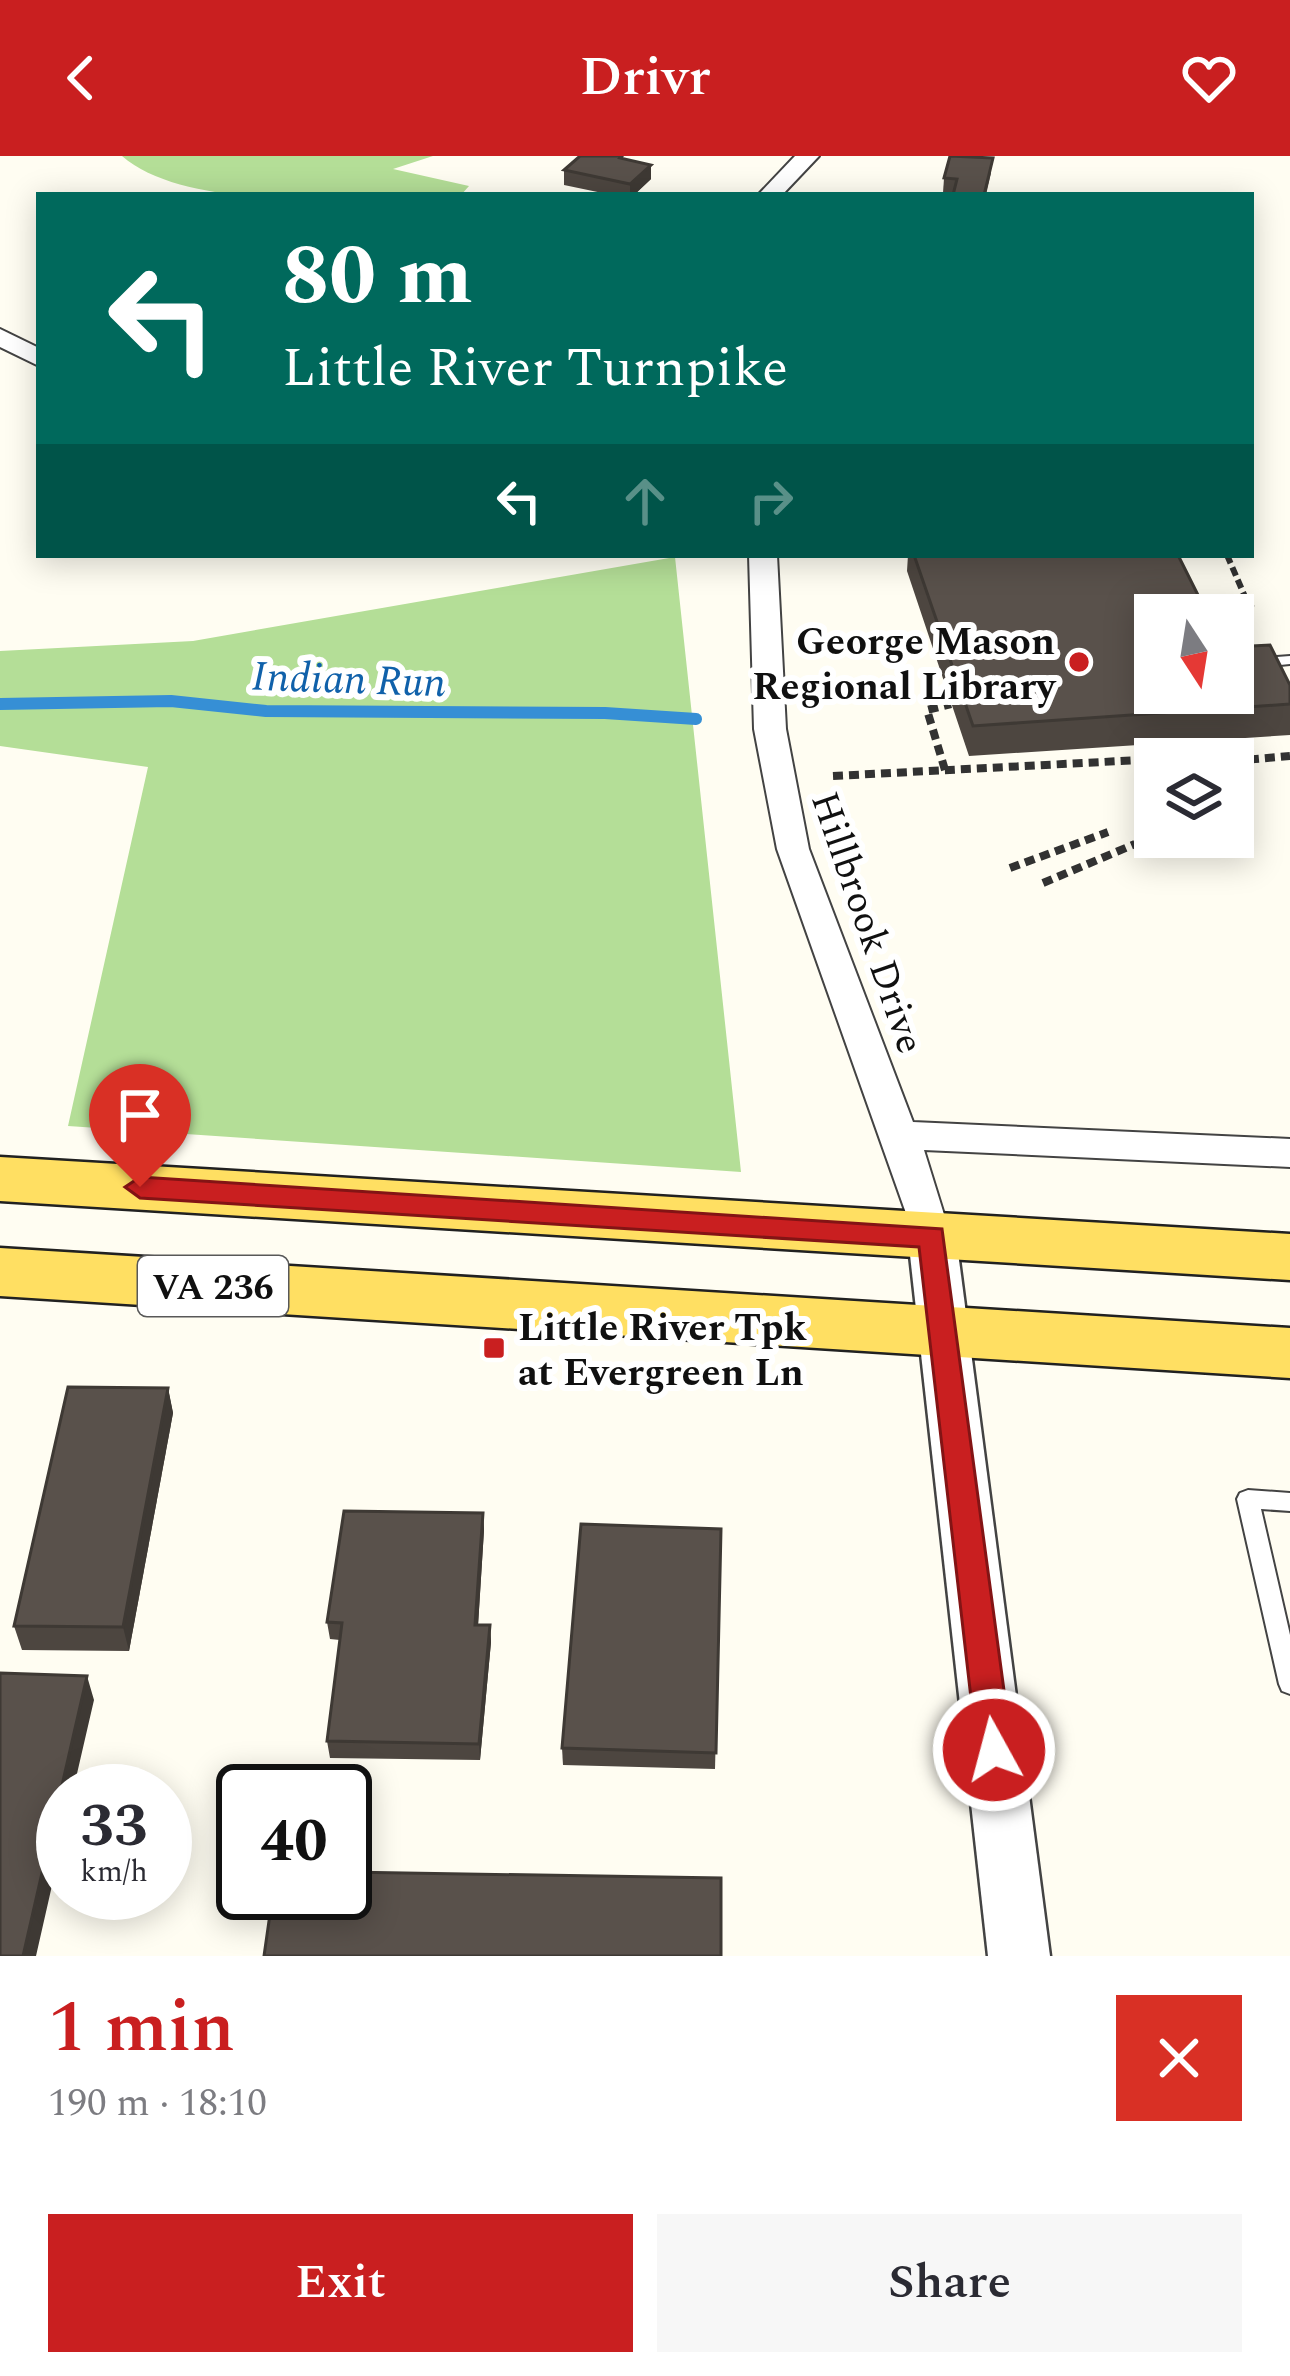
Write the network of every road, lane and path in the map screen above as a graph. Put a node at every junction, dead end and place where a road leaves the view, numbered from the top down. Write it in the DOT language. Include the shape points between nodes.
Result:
graph roads {
  1 [pos="808,156"];
  2 [pos="772,192"];
  3 [pos="0,337"];
  4 [pos="36,356"];
  5 [pos="763,558"];
  6 [pos="1229,558"];
  7 [pos="1247,594"];
  8 [pos="1290,660"];
  9 [pos="1254,663"];
  10 [pos="951,704"];
  11 [pos="1081,748"];
  12 [pos="1044,751"];
  13 [pos="1290,756"];
  14 [pos="1254,759"];
  15 [pos="1134,760"];
  16 [pos="1086,761"];
  17 [pos="1049,764"];
  18 [pos="946,770"];
  19 [pos="833,776"];
  20 [pos="1108,832"];
  21 [pos="1134,844"];
  22 [pos="1010,868"];
  23 [pos="1043,883"];
  24 [pos="899,1135"];
  25 [pos="1290,1153"];
  26 [pos="0,1179"];
  27 [pos="932,1237"];
  28 [pos="1290,1257"];
  29 [pos="0,1272"];
  30 [pos="944,1335"];
  31 [pos="1290,1353"];
  32 [pos="1290,1502"];
  33 [pos="1290,1684"];
  34 [pos="1019,1956"];
  1 -- 2 [label="street"];
  3 -- 4 [label="street"];
  5 -- 24 [label="street, Hillbrook Drive" via="770,729 793,849"];
  6 -- 7 [label="path"];
  8 -- 9 [label="lane"];
  10 -- 18 [label="path" via="927,710"];
  11 -- 16 [label="path"];
  12 -- 17 [label="path"];
  13 -- 14 [label="path"];
  15 -- 16 [label="path"];
  16 -- 17 [label="path"];
  17 -- 18 [label="path"];
  18 -- 19 [label="path"];
  20 -- 22 [label="path"];
  21 -- 23 [label="path"];
  24 -- 25 [label="street"];
  24 -- 27 [label="street, Hillbrook Drive"];
  26 -- 27 [label="main road"];
  27 -- 28 [label="main road"];
  27 -- 30 [label="street"];
  29 -- 30 [label="main road, VA 236"];
  30 -- 31 [label="main road, VA 236"];
  30 -- 34 [label="street"];
  32 -- 33 [label="lane" via="1248,1499"];
}
